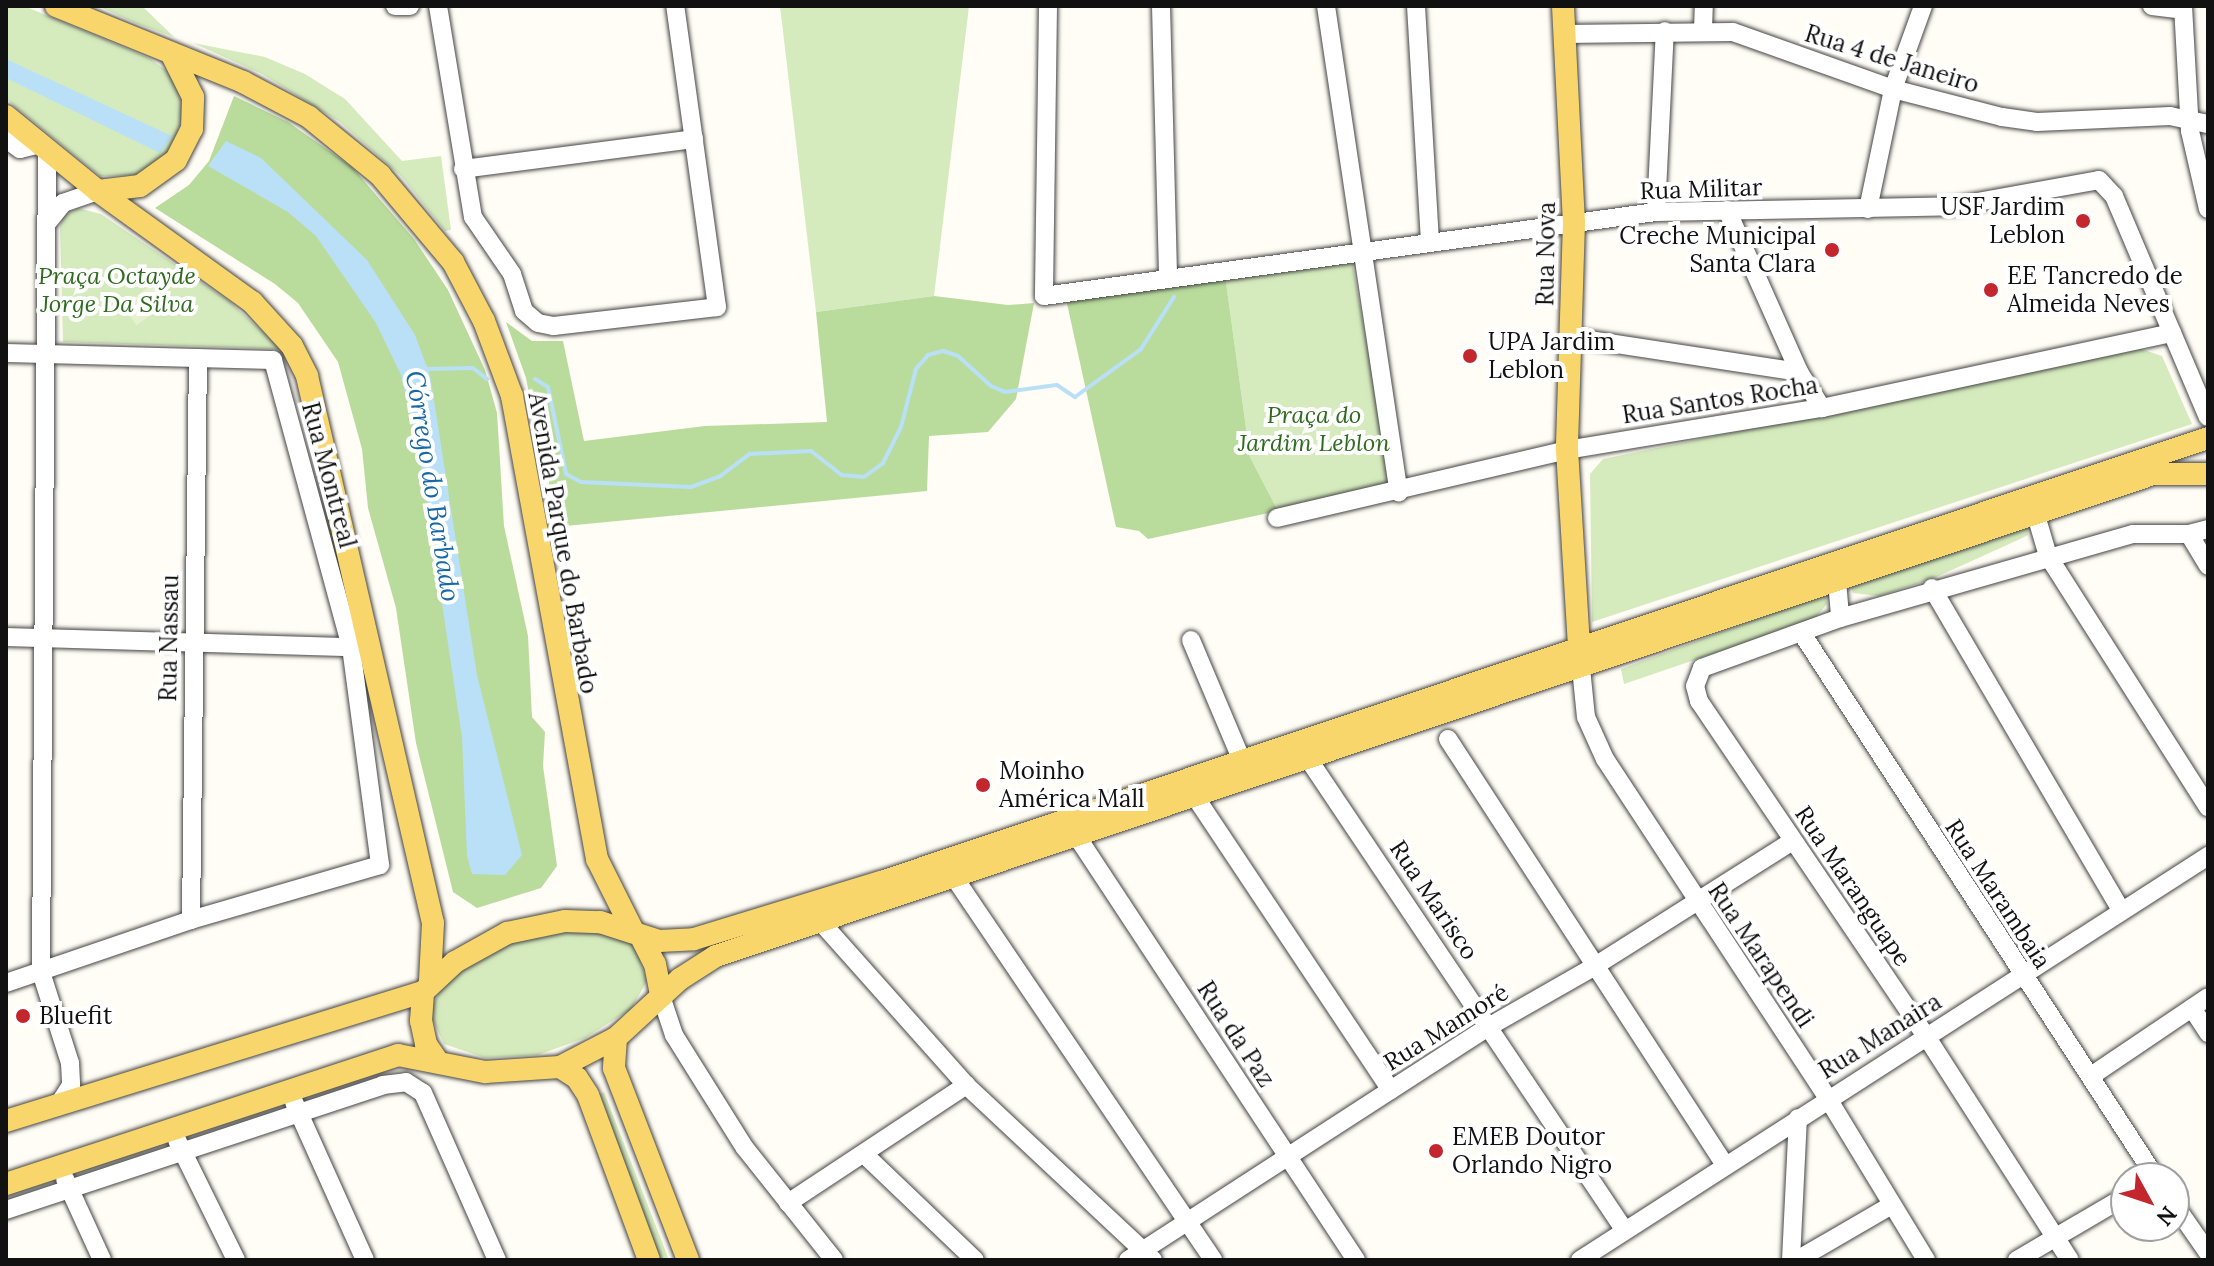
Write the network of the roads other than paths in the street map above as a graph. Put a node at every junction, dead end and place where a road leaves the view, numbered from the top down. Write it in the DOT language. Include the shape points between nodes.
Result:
graph roads {
  1 [pos="56,6"];
  2 [pos="395,6"];
  3 [pos="410,6"];
  4 [pos="438,6"];
  5 [pos="675,6"];
  6 [pos="1048,6"];
  7 [pos="1161,6"];
  8 [pos="1326,6"];
  9 [pos="1416,6"];
  10 [pos="1563,6"];
  11 [pos="1704,6"];
  12 [pos="1923,6"];
  13 [pos="2152,6"];
  14 [pos="2183,8"];
  15 [pos="78,12"];
  16 [pos="1703,29"];
  17 [pos="1665,31"];
  18 [pos="1564,34"];
  19 [pos="171,53"];
  20 [pos="1893,89"];
  21 [pos="6,116"];
  22 [pos="2189,118"];
  23 [pos="2208,124"];
  24 [pos="6,139"];
  25 [pos="694,139"];
  26 [pos="43,146"];
  27 [pos="463,169"];
  28 [pos="107,192"];
  29 [pos="1868,209"];
  30 [pos="2208,209"];
  31 [pos="1727,210"];
  32 [pos="1656,212"];
  33 [pos="1574,222"];
  34 [pos="47,223"];
  35 [pos="1430,241"];
  36 [pos="1361,251"];
  37 [pos="1168,279"];
  38 [pos="2172,333"];
  39 [pos="1570,337"];
  40 [pos="6,353"];
  41 [pos="48,353"];
  42 [pos="198,358"];
  43 [pos="1799,372"];
  44 [pos="1822,408"];
  45 [pos="2208,417"];
  46 [pos="2208,438"];
  47 [pos="1567,450"];
  48 [pos="2208,474"];
  49 [pos="1399,493"];
  50 [pos="2035,512"];
  51 [pos="1277,518"];
  52 [pos="2208,529"];
  53 [pos="2189,534"];
  54 [pos="2048,556"];
  55 [pos="2208,566"];
  56 [pos="1837,581"];
  57 [pos="1932,588"];
  58 [pos="1840,618"];
  59 [pos="1803,635"];
  60 [pos="6,637"];
  61 [pos="43,638"];
  62 [pos="1191,640"];
  63 [pos="193,643"];
  64 [pos="351,647"];
  65 [pos="1580,658"];
  66 [pos="1448,739"];
  67 [pos="1309,760"];
  68 [pos="1242,761"];
  69 [pos="1196,798"];
  70 [pos="2208,807"];
  71 [pos="1076,835"];
  72 [pos="1793,841"];
  73 [pos="2208,856"];
  74 [pos="954,877"];
  75 [pos="1698,904"];
  76 [pos="2121,910"];
  77 [pos="191,920"];
  78 [pos="820,921"];
  79 [pos="637,934"];
  80 [pos="1595,966"];
  81 [pos="41,972"];
  82 [pos="2022,976"];
  83 [pos="6,983"];
  84 [pos="427,987"];
  85 [pos="661,996"];
  86 [pos="2208,997"];
  87 [pos="2192,1008"];
  88 [pos="1490,1026"];
  89 [pos="2208,1033"];
  90 [pos="1926,1036"];
  91 [pos="616,1038"];
  92 [pos="436,1059"];
  93 [pos="70,1063"];
  94 [pos="560,1067"];
  95 [pos="2091,1076"];
  96 [pos="966,1085"];
  97 [pos="104,1088"];
  98 [pos="1391,1090"];
  99 [pos="289,1091"];
  100 [pos="1827,1097"];
  101 [pos="61,1101"];
  102 [pos="296,1113"];
  103 [pos="1798,1118"];
  104 [pos="8,1122"];
  105 [pos="178,1140"];
  106 [pos="865,1155"];
  107 [pos="1288,1156"];
  108 [pos="2146,1162"];
  109 [pos="6,1164"];
  110 [pos="58,1165"];
  111 [pos="1725,1165"];
  112 [pos="30,1175"];
  113 [pos="6,1184"];
  114 [pos="70,1188"];
  115 [pos="788,1203"];
  116 [pos="2110,1205"];
  117 [pos="1890,1206"];
  118 [pos="6,1210"];
  119 [pos="1190,1221"];
  120 [pos="2190,1227"];
  121 [pos="1623,1228"];
  122 [pos="2056,1237"];
  123 [pos="2208,1253"];
  124 [pos="1141,1257"];
  125 [pos="102,1260"];
  126 [pos="236,1260"];
  127 [pos="365,1260"];
  128 [pos="497,1260"];
  129 [pos="649,1260"];
  130 [pos="688,1260"];
  131 [pos="834,1260"];
  132 [pos="975,1260"];
  133 [pos="1213,1260"];
  134 [pos="1356,1260"];
  135 [pos="1580,1260"];
  136 [pos="1791,1260"];
  137 [pos="1797,1260"];
  138 [pos="1926,1260"];
  139 [pos="2017,1260"];
  140 [pos="2070,1260"];
  1 -- 15 [label="main road, Avenida Parque do Barbado"];
  2 -- 3 [label="street"];
  4 -- 27 [label="street"];
  5 -- 25 [label="street"];
  6 -- 37 [label="street, Rua Militar" via="1044,296"];
  7 -- 37 [label="street"];
  8 -- 36 [label="street"];
  9 -- 35 [label="street"];
  10 -- 18 [label="main road, Rua Nova"];
  11 -- 16 [label="street"];
  12 -- 20 [label="street"];
  13 -- 14 [label="street"];
  14 -- 22 [label="street"];
  15 -- 19 [label="main road, Avenida Parque do Barbado"];
  16 -- 17 [label="street, Rua 4 de Janeiro"];
  16 -- 20 [label="street, Rua 4 de Janeiro" via="1733,32"];
  17 -- 18 [label="street, Rua 4 de Janeiro"];
  17 -- 32 [label="street"];
  18 -- 33 [label="main road, Rua Nova"];
  19 -- 28 [label="main road" via="193,97 192,129 160,176"];
  19 -- 79 [label="main road, Avenida Parque do Barbado" via="276,97 355,153 405,200 469,291 512,396 600,871"];
  20 -- 22 [label="street, Rua 4 de Janeiro" via="2037,122"];
  20 -- 29 [label="street"];
  21 -- 26 [label="main road"];
  22 -- 23 [label="street, Rua 4 de Janeiro"];
  22 -- 30 [label="street"];
  24 -- 26 [label="street" via="20,149"];
  25 -- 27 [label="street"];
  25 -- 27 [label="street" via="717,307 554,326 538,323 524,311 512,274 473,217"];
  26 -- 28 [label="main road"];
  26 -- 34 [label="street"];
  28 -- 34 [label="street" via="63,203"];
  28 -- 84 [label="main road" via="252,302 292,346 307,376 433,923"];
  29 -- 31 [label="street, Rua Militar"];
  29 -- 38 [label="street, Rua Militar" via="1955,206 2103,181"];
  31 -- 32 [label="street, Rua Militar"];
  31 -- 43 [label="street"];
  32 -- 33 [label="street, Rua Militar"];
  33 -- 35 [label="street, Rua Militar"];
  33 -- 39 [label="main road, Rua Nova"];
  34 -- 41 [label="street"];
  35 -- 36 [label="street, Rua Militar"];
  36 -- 37 [label="street, Rua Militar"];
  36 -- 49 [label="street"];
  38 -- 44 [label="street, Rua Santos Rocha"];
  38 -- 45 [label="street, Rua Militar"];
  39 -- 43 [label="street"];
  39 -- 47 [label="main road, Rua Nova"];
  40 -- 41 [label="street, Rua Montreal"];
  41 -- 42 [label="street, Rua Montreal"];
  41 -- 61 [label="street"];
  42 -- 63 [label="street, Rua Nassau"];
  42 -- 64 [label="street, Rua Montreal" via="273,360"];
  43 -- 44 [label="street"];
  44 -- 47 [label="street, Rua Santos Rocha"];
  46 -- 65 [label="main road"];
  47 -- 49 [label="street, Rua Santos Rocha"];
  47 -- 65 [label="main road, Rua Nova"];
  48 -- 50 [label="main road" via="2153,474"];
  49 -- 51 [label="street, Rua Santos Rocha"];
  50 -- 54 [label="street"];
  50 -- 56 [label="main road"];
  52 -- 53 [label="street"];
  53 -- 54 [label="street" via="2155,530"];
  53 -- 55 [label="street"];
  54 -- 57 [label="street"];
  54 -- 70 [label="street"];
  56 -- 58 [label="street"];
  56 -- 65 [label="main road"];
  57 -- 58 [label="street"];
  57 -- 76 [label="street"];
  58 -- 59 [label="street"];
  59 -- 72 [label="street, Rua Maranguape" via="1702,668 1696,677 1699,701"];
  59 -- 82 [label="street, Rua Marambaia"];
  60 -- 61 [label="street"];
  61 -- 63 [label="street"];
  61 -- 81 [label="street"];
  62 -- 68 [label="street"];
  63 -- 64 [label="street"];
  63 -- 77 [label="street, Rua Nassau"];
  64 -- 77 [label="street, Rua Montreal" via="380,865"];
  65 -- 67 [label="main road"];
  65 -- 68 [label="main road"];
  65 -- 75 [label="street, Rua Marapendi" via="1586,717 1605,759"];
  66 -- 80 [label="street"];
  67 -- 69 [label="main road"];
  67 -- 88 [label="street, Rua Marisco"];
  68 -- 79 [label="main road" via="694,939"];
  69 -- 71 [label="main road"];
  69 -- 98 [label="street"];
  71 -- 74 [label="main road"];
  71 -- 107 [label="street, Rua da Paz"];
  72 -- 75 [label="street, Rua Mamoré"];
  72 -- 90 [label="street, Rua Maranguape"];
  73 -- 76 [label="street, Rua Manaira"];
  74 -- 78 [label="main road"];
  74 -- 119 [label="street"];
  75 -- 80 [label="street, Rua Mamoré"];
  75 -- 100 [label="street, Rua Marapendi"];
  76 -- 82 [label="street, Rua Manaira"];
  77 -- 81 [label="street"];
  78 -- 85 [label="main road" via="716,956"];
  78 -- 96 [label="street"];
  79 -- 84 [label="main road" via="600,922 531,927 475,948"];
  79 -- 85 [label="main road" via="655,964"];
  80 -- 88 [label="street, Rua Mamoré"];
  80 -- 111 [label="street"];
  81 -- 83 [label="street"];
  81 -- 93 [label="street"];
  82 -- 90 [label="street, Rua Manaira"];
  82 -- 95 [label="street, Rua Marambaia"];
  84 -- 92 [label="main road" via="423,1032"];
  84 -- 97 [label="main road"];
  85 -- 91 [label="main road"];
  85 -- 115 [label="street" via="693,1069"];
  86 -- 87 [label="street"];
  87 -- 89 [label="street"];
  87 -- 95 [label="street"];
  88 -- 98 [label="street, Rua Mamoré"];
  88 -- 121 [label="street, Rua Marisco"];
  90 -- 100 [label="street, Rua Manaira"];
  90 -- 122 [label="street, Rua Maranguape"];
  91 -- 94 [label="main road"];
  91 -- 130 [label="main road" via="614,1068"];
  92 -- 94 [label="main road" via="485,1072"];
  92 -- 99 [label="main road" via="398,1055"];
  93 -- 97 [label="street" via="86,1082"];
  93 -- 101 [label="street" via="71,1085"];
  94 -- 129 [label="main road" via="577,1078 588,1095"];
  95 -- 108 [label="street, Rua Marambaia"];
  96 -- 106 [label="street"];
  96 -- 124 [label="street"];
  97 -- 101 [label="main road"];
  98 -- 107 [label="street, Rua Mamoré"];
  99 -- 102 [label="street"];
  99 -- 105 [label="main road"];
  100 -- 103 [label="street, Rua Manaira"];
  100 -- 117 [label="street, Rua Marapendi"];
  101 -- 104 [label="main road"];
  102 -- 105 [label="street"];
  102 -- 127 [label="street"];
  102 -- 128 [label="street" via="392,1082 411,1084 423,1093"];
  103 -- 111 [label="street, Rua Manaira"];
  103 -- 136 [label="street"];
  105 -- 110 [label="main road"];
  105 -- 114 [label="street"];
  105 -- 126 [label="street"];
  106 -- 115 [label="street"];
  106 -- 132 [label="street"];
  107 -- 119 [label="street, Rua Mamoré"];
  107 -- 134 [label="street, Rua da Paz"];
  109 -- 112 [label="main road"];
  110 -- 112 [label="main road"];
  110 -- 114 [label="street"];
  111 -- 121 [label="street, Rua Manaira"];
  112 -- 113 [label="main road"];
  114 -- 118 [label="street"];
  114 -- 125 [label="street"];
  115 -- 131 [label="street"];
  116 -- 122 [label="street"];
  117 -- 137 [label="street"];
  117 -- 138 [label="street, Rua Marapendi"];
  119 -- 124 [label="street, Rua Mamoré"];
  119 -- 133 [label="street"];
  120 -- 123 [label="street"];
  121 -- 135 [label="street, Rua Manaira"];
  122 -- 139 [label="street"];
  122 -- 140 [label="street, Rua Maranguape"];
}
